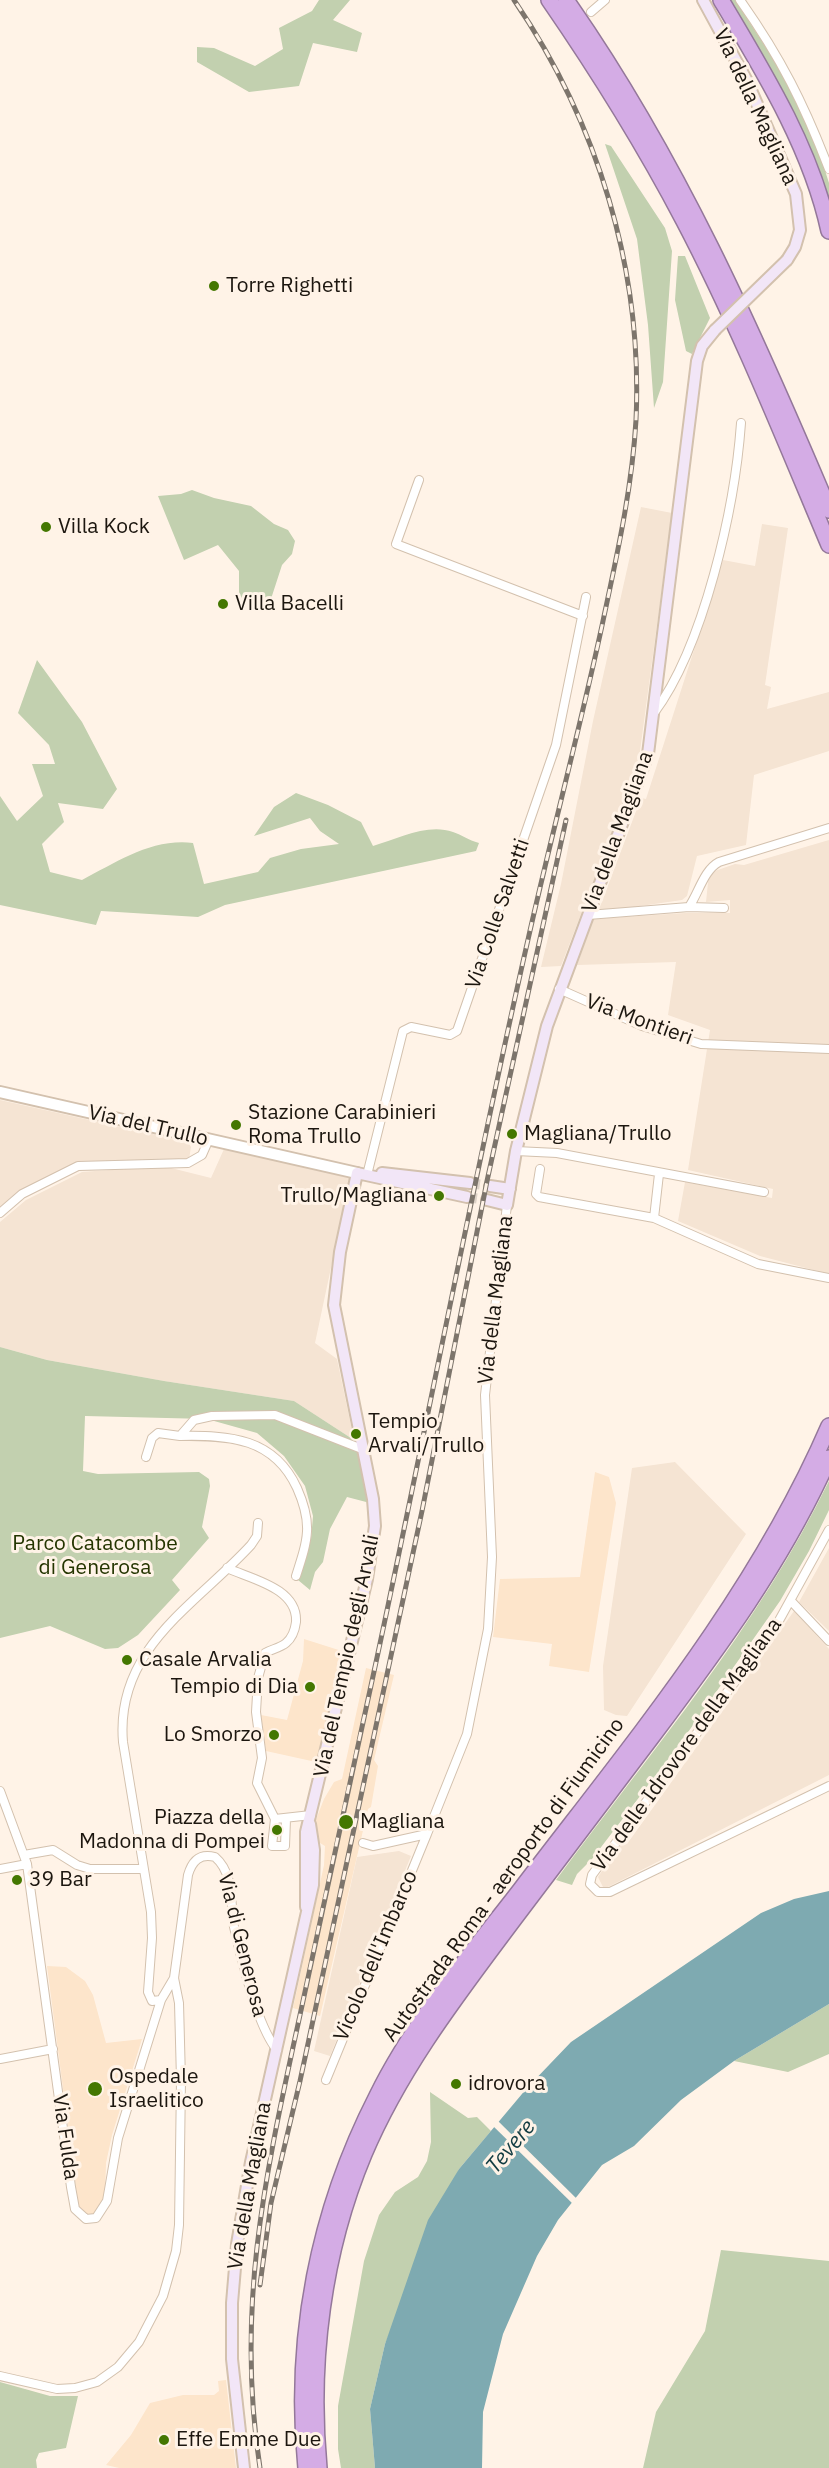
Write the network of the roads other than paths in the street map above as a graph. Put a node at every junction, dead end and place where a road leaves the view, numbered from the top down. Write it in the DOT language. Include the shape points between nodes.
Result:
graph roads {
  1 [pos="549,0"];
  2 [pos="566,0"];
  3 [pos="605,0"];
  4 [pos="703,0"];
  5 [pos="721,0"];
  6 [pos="740,0"];
  7 [pos="591,12"];
  8 [pos="829,170"];
  9 [pos="829,231"];
  10 [pos="741,423"];
  11 [pos="419,480"];
  12 [pos="829,510"];
  13 [pos="829,545"];
  14 [pos="586,597"];
  15 [pos="583,616"];
  16 [pos="653,714"];
  17 [pos="829,828"];
  18 [pos="689,906"];
  19 [pos="724,908"];
  20 [pos="588,915"];
  21 [pos="559,989"];
  22 [pos="829,1049"];
  23 [pos="0,1092"];
  24 [pos="209,1139"];
  25 [pos="516,1151"];
  26 [pos="540,1169"];
  27 [pos="362,1174"];
  28 [pos="659,1174"];
  29 [pos="470,1183"];
  30 [pos="490,1186"];
  31 [pos="510,1188"];
  32 [pos="764,1192"];
  33 [pos="467,1197"];
  34 [pos="488,1200"];
  35 [pos="507,1204"];
  36 [pos="0,1213"];
  37 [pos="654,1218"];
  38 [pos="829,1278"];
  39 [pos="829,1426"];
  40 [pos="180,1436"];
  41 [pos="362,1449"];
  42 [pos="146,1456"];
  43 [pos="829,1458"];
  44 [pos="258,1523"];
  45 [pos="829,1530"];
  46 [pos="227,1568"];
  47 [pos="296,1576"];
  48 [pos="791,1601"];
  49 [pos="829,1641"];
  50 [pos="829,1786"];
  51 [pos="0,1791"];
  52 [pos="275,1818"];
  53 [pos="310,1818"];
  54 [pos="286,1819"];
  55 [pos="427,1834"];
  56 [pos="363,1843"];
  57 [pos="24,1855"];
  58 [pos="27,1864"];
  59 [pos="0,1869"];
  60 [pos="143,1869"];
  61 [pos="174,1978"];
  62 [pos="178,1998"];
  63 [pos="161,2000"];
  64 [pos="53,2049"];
  65 [pos="277,2050"];
  66 [pos="0,2059"];
  67 [pos="326,2080"];
  68 [pos="383,2098"];
  69 [pos="0,2376"];
  70 [pos="309,2400"];
  71 [pos="244,2468"];
  72 [pos="306,2468"];
  73 [pos="320,2468"];
  1 -- 13 [label="highway" via="625,117 685,222"];
  2 -- 12 [label="highway" via="636,108 711,244"];
  3 -- 7 [label="street"];
  4 -- 16 [label="main road, Via della Magliana, bridge" via="756,99 796,194 800,231 787,260 715,330 697,361"];
  5 -- 9 [label="highway" via="800,145"];
  6 -- 8 [label="street" via="779,57 812,123"];
  10 -- 16 [label="street, Via della Magliana" via="738,458 716,564 680,670 671,691"];
  11 -- 15 [label="street" via="396,544"];
  14 -- 15 [label="street, Via Colle Salvetti"];
  15 -- 27 [label="street, Via Colle Salvetti" via="556,745 457,1031 450,1035 411,1027 403,1031"];
  16 -- 20 [label="main road, Via della Magliana" via="646,762"];
  17 -- 18 [label="street" via="718,862 706,872 701,890"];
  18 -- 19 [label="street"];
  18 -- 20 [label="street"];
  20 -- 21 [label="main road, Via della Magliana"];
  21 -- 22 [label="street, Via Montieri" via="642,1026 701,1044"];
  21 -- 25 [label="main road, Via della Magliana"];
  23 -- 24 [label="street, Via del Trullo"];
  24 -- 27 [label="street, Via del Trullo"];
  24 -- 36 [label="street" via="202,1155 188,1163 78,1166 22,1194"];
  25 -- 28 [label="street" via="557,1153"];
  25 -- 31 [label="main road, Via della Magliana"];
  26 -- 37 [label="street" via="536,1194 539,1197"];
  27 -- 29 [label="main road, Via del Trullo" via="404,1174"];
  27 -- 33 [label="main road, Via del Trullo"];
  27 -- 41 [label="main road, Via del Tempio degli Arvali" via="340,1252 334,1305"];
  28 -- 32 [label="street"];
  28 -- 37 [label="street"];
  30 -- 31 [label="main road"];
  31 -- 35 [label="main road, Via della Magliana"];
  34 -- 35 [label="main road"];
  35 -- 55 [label="street, Via della Magliana" via="485,1395 492,1557 488,1629 466,1734"];
  37 -- 38 [label="street" via="758,1263"];
  39 -- 68 [label="highway, Autostrada Roma - aeroporto di Fiumicino" via="789,1510 732,1605 429,2011"];
  40 -- 41 [label="street" via="194,1420 212,1416 275,1415"];
  40 -- 42 [label="street" via="158,1433 152,1438"];
  40 -- 47 [label="street" via="237,1439 266,1450 282,1462 309,1515"];
  41 -- 53 [label="main road, Via del Tempio degli Arvali" via="375,1513 372,1558"];
  43 -- 68 [label="highway, Autostrada Roma - aeroporto di Fiumicino" via="794,1529 738,1621"];
  44 -- 46 [label="street" via="255,1540"];
  45 -- 48 [label="street, Via delle Idrovore della Magliana"];
  46 -- 52 [label="street" via="274,1588 294,1606 292,1636 281,1647 265,1653 258,1678 256,1712 262,1758 257,1783"];
  46 -- 60 [label="street" via="148,1647 125,1704 123,1742"];
  48 -- 49 [label="street"];
  48 -- 50 [label="street, Via delle Idrovore della Magliana" via="723,1700 592,1875 590,1884 598,1892 610,1892"];
  51 -- 57 [label="street, Via Fulda"];
  52 -- 54 [label="street"];
  52 -- 54 [label="street" via="272,1846 285,1846"];
  53 -- 54 [label="street"];
  53 -- 65 [label="main road, Via della Magliana" via="315,1866"];
  55 -- 56 [label="street" via="373,1846"];
  55 -- 67 [label="street, Vicolo dell'Imbarco"];
  57 -- 58 [label="street, Via Fulda"];
  57 -- 60 [label="street" via="53,1850 84,1868"];
  58 -- 59 [label="street"];
  58 -- 64 [label="street, Via Fulda"];
  60 -- 63 [label="street" via="152,1925 148,1992 152,2001"];
  61 -- 62 [label="street, Via di Generosa"];
  61 -- 63 [label="street, Via Fulda"];
  61 -- 65 [label="street, Via di Generosa" via="188,1875 199,1858 212,1856 225,1870 240,1949 266,2035"];
  62 -- 63 [label="street" via="171,1991"];
  62 -- 69 [label="street, Via di Generosa" via="179,2225 163,2296 139,2342 112,2372 97,2382 80,2387 44,2387"];
  63 -- 64 [label="street, Via Fulda" via="118,2138 105,2206 92,2220 80,2216 74,2205"];
  64 -- 66 [label="street"];
  65 -- 71 [label="main road, Via della Magliana" via="246,2187 234,2275 232,2359"];
  68 -- 70 [label="highway, Autostrada Roma - aeroporto di Fiumicino" via="334,2247"];
  70 -- 72 [label="highway, Autostrada Roma - aeroporto di Fiumicino"];
  70 -- 73 [label="highway, Autostrada Roma - aeroporto di Fiumicino"];
}
